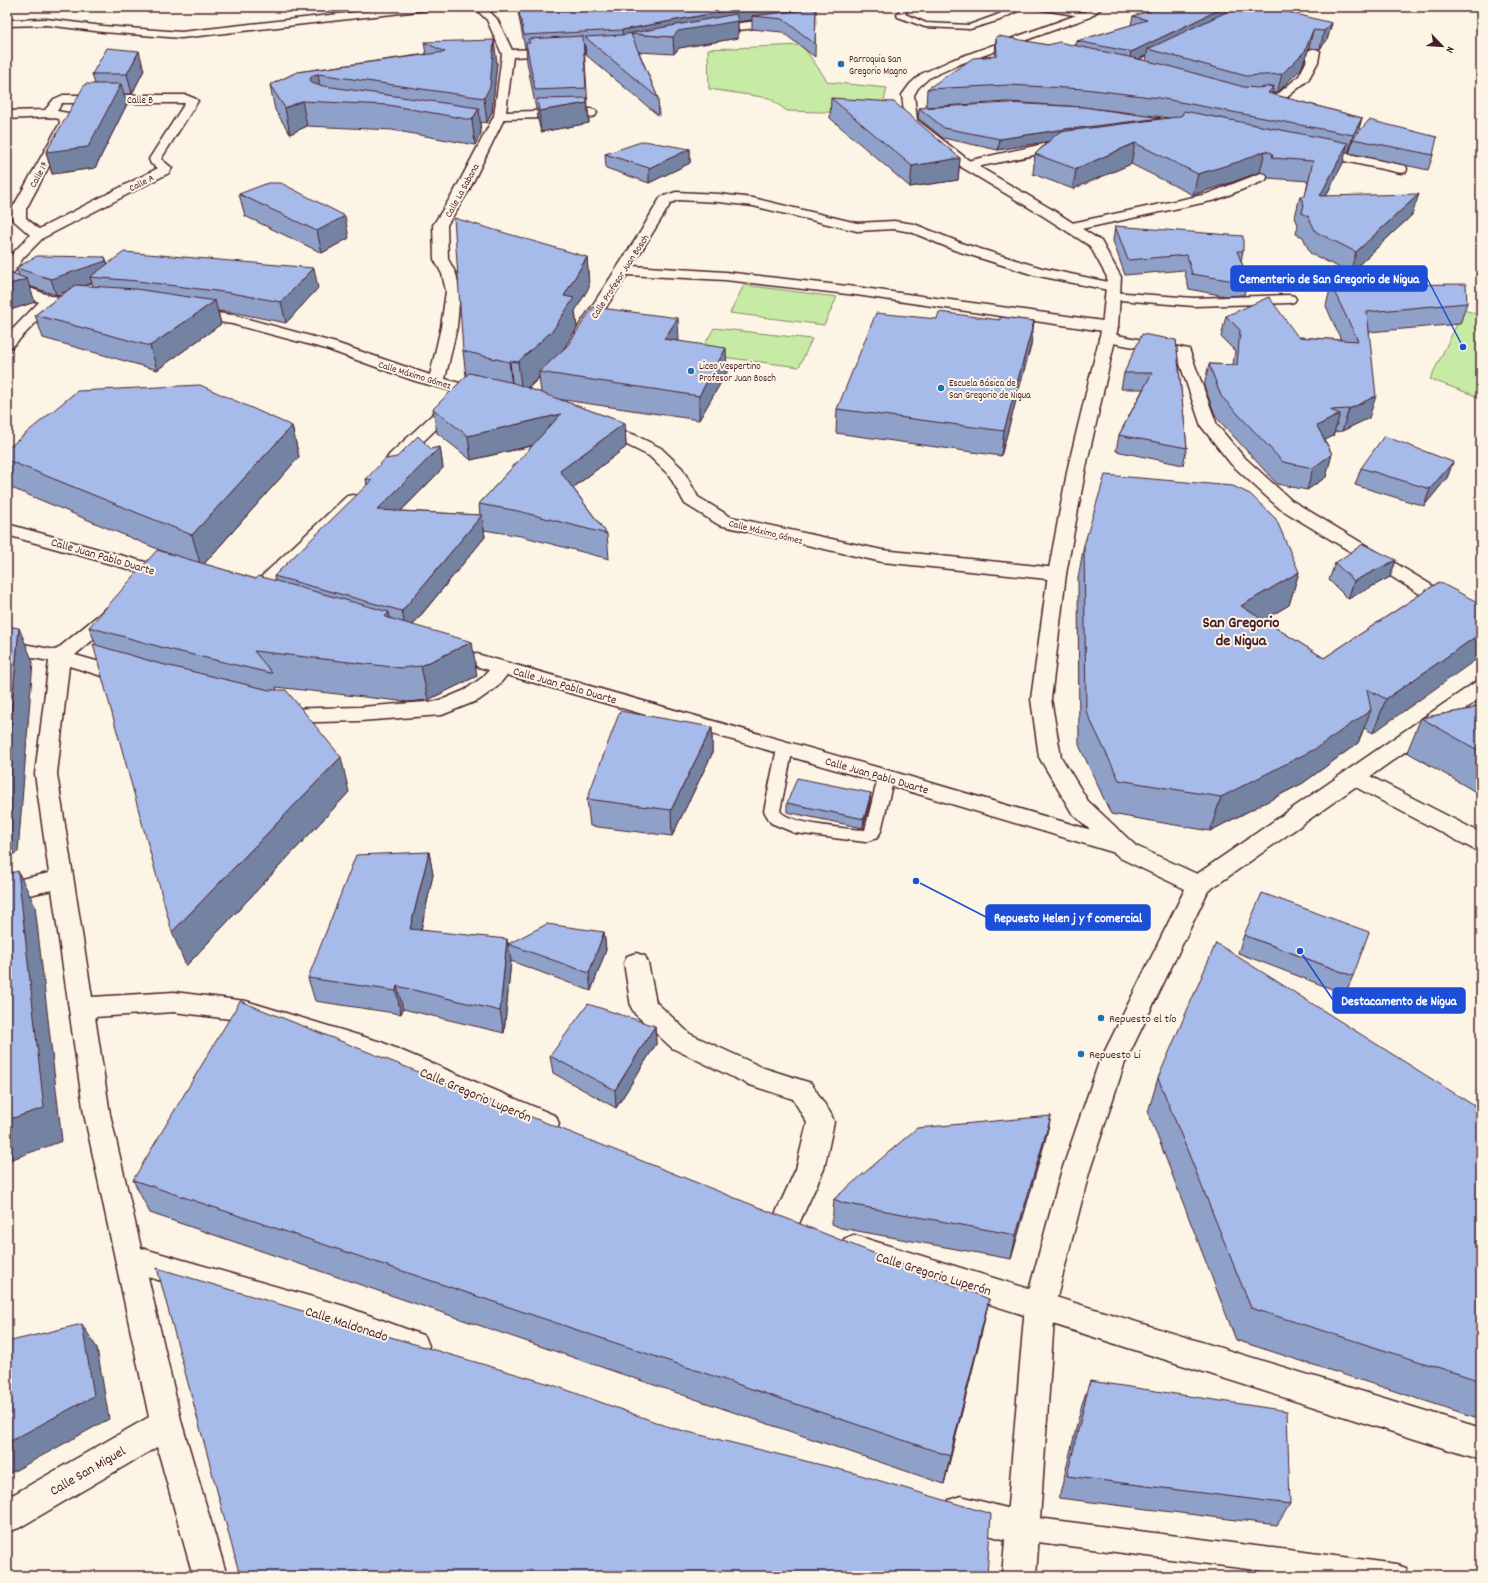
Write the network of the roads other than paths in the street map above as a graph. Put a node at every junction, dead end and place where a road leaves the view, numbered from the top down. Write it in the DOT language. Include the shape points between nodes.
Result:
graph roads {
  1 [pos="428,7"];
  2 [pos="479,7"];
  3 [pos="798,7"];
  4 [pos="905,7"];
  5 [pos="1021,7"];
  6 [pos="1038,7"];
  7 [pos="1092,11"];
  8 [pos="7,23"];
  9 [pos="700,33"];
  10 [pos="1008,43"];
  11 [pos="623,48"];
  12 [pos="1031,48"];
  13 [pos="1314,52"];
  14 [pos="508,54"];
  15 [pos="1241,99"];
  16 [pos="190,100"];
  17 [pos="48,113"];
  18 [pos="591,113"];
  19 [pos="7,115"];
  20 [pos="500,116"];
  21 [pos="478,127"];
  22 [pos="493,129"];
  23 [pos="1079,143"];
  24 [pos="1307,150"];
  25 [pos="967,165"];
  26 [pos="1401,169"];
  27 [pos="1261,177"];
  28 [pos="1072,227"];
  29 [pos="38,235"];
  30 [pos="623,270"];
  31 [pos="7,274"];
  32 [pos="1113,291"];
  33 [pos="1288,299"];
  34 [pos="49,300"];
  35 [pos="104,304"];
  36 [pos="173,311"];
  37 [pos="1108,332"];
  38 [pos="7,344"];
  39 [pos="436,382"];
  40 [pos="468,390"];
  41 [pos="516,402"];
  42 [pos="587,425"];
  43 [pos="382,472"];
  44 [pos="365,488"];
  45 [pos="7,529"];
  46 [pos="163,573"];
  47 [pos="1057,574"];
  48 [pos="192,581"];
  49 [pos="274,604"];
  50 [pos="1481,623"];
  51 [pos="427,646"];
  52 [pos="7,647"];
  53 [pos="60,657"];
  54 [pos="503,668"];
  55 [pos="146,682"];
  56 [pos="1481,688"];
  57 [pos="257,711"];
  58 [pos="785,748"];
  59 [pos="886,777"];
  60 [pos="1354,777"];
  61 [pos="1481,843"];
  62 [pos="1122,847"];
  63 [pos="62,880"];
  64 [pos="1199,885"];
  65 [pos="7,891"];
  66 [pos="636,963"];
  67 [pos="81,1008"];
  68 [pos="570,1134"];
  69 [pos="786,1221"];
  70 [pos="835,1241"];
  71 [pos="129,1258"];
  72 [pos="1040,1305"];
  73 [pos="442,1355"];
  74 [pos="166,1424"];
  75 [pos="1481,1444"];
  76 [pos="938,1506"];
  77 [pos="7,1516"];
  78 [pos="1022,1528"];
  79 [pos="210,1576"];
  80 [pos="1019,1576"];
  81 [pos="1397,1576"];
  1 -- 8 [label="street" via="181,35 46,22"];
  2 -- 14 [label="street" via="492,19"];
  3 -- 9 [label="street" via="803,15 795,20"];
  4 -- 5 [label="lane" via="901,15 925,25 970,27"];
  6 -- 7 [label="lane"];
  7 -- 10 [label="street"];
  10 -- 12 [label="street"];
  10 -- 25 [label="street" via="925,76 908,95 917,113 910,121"];
  11 -- 14 [label="street"];
  13 -- 15 [label="street" via="1304,78 1281,97"];
  14 -- 20 [label="street, Calle La Sabana"];
  16 -- 17 [label="street, Calle B" via="63,100 58,101"];
  16 -- 29 [label="street, Calle A" via="192,101 155,158 155,161 165,166 164,170"];
  17 -- 19 [label="street, Calle 1ª"];
  17 -- 29 [label="street, Calle 1ª" via="64,116 66,123 19,209 19,219"];
  18 -- 20 [label="street"];
  20 -- 22 [label="street, Calle La Sabana"];
  21 -- 22 [label="street"];
  22 -- 39 [label="street, Calle La Sabana" via="461,192 440,225 441,259 449,274 453,291 449,328"];
  23 -- 25 [label="street" via="1048,147"];
  24 -- 26 [label="street"];
  25 -- 28 [label="street"];
  27 -- 28 [label="street" via="1211,197"];
  28 -- 32 [label="street" via="1096,244 1114,277"];
  29 -- 31 [label="street" via="18,256"];
  30 -- 32 [label="street, Calle Profesor Juan Bosch" via="666,200 676,196 752,202 857,227 894,225 914,228 959,247 1033,271"];
  30 -- 37 [label="street" via="725,276 840,289"];
  30 -- 41 [label="street, Calle Profesor Juan Bosch" via="563,365"];
  31 -- 34 [label="street" via="13,287"];
  32 -- 33 [label="street" via="1194,302"];
  32 -- 37 [label="street"];
  34 -- 35 [label="street"];
  34 -- 38 [label="street"];
  36 -- 39 [label="street, Calle Máximo Gómez" via="233,320 331,346"];
  37 -- 47 [label="street" via="1077,467"];
  37 -- 50 [label="street" via="1184,352 1209,426 1237,460 1285,504"];
  39 -- 40 [label="street, Calle Máximo Gómez"];
  40 -- 41 [label="street, Calle Máximo Gómez"];
  40 -- 43 [label="street"];
  42 -- 47 [label="street, Calle Máximo Gómez" via="629,439 655,452 676,472 691,500 725,521 882,556"];
  44 -- 49 [label="street" via="243,595"];
  45 -- 46 [label="street, Calle Juan Pablo Duarte"];
  46 -- 48 [label="street, Calle Juan Pablo Duarte"];
  46 -- 53 [label="street"];
  47 -- 62 [label="street" via="1041,699 1050,757 1080,807"];
  51 -- 54 [label="street, Calle Juan Pablo Duarte"];
  52 -- 53 [label="street"];
  53 -- 55 [label="street"];
  53 -- 63 [label="street" via="46,774"];
  54 -- 57 [label="street" via="490,682 472,695 442,708 279,716"];
  54 -- 58 [label="street, Calle Juan Pablo Duarte"];
  56 -- 60 [label="street"];
  58 -- 59 [label="street, Calle Juan Pablo Duarte"];
  58 -- 59 [label="lane" via="772,811 777,819 794,827 865,836 871,834"];
  59 -- 62 [label="street, Calle Juan Pablo Duarte"];
  60 -- 61 [label="street"];
  60 -- 64 [label="street"];
  62 -- 64 [label="street"];
  63 -- 65 [label="street"];
  63 -- 67 [label="street"];
  64 -- 72 [label="street" via="1112,1065 1075,1173"];
  66 -- 69 [label="street" via="644,1007 681,1041 756,1076 802,1091 821,1122 810,1169"];
  67 -- 68 [label="street, Calle Gregorio Luperón" via="174,1002 246,1011 372,1049"];
  67 -- 71 [label="street" via="97,1114"];
  70 -- 72 [label="street, Calle Gregorio Luperón"];
  71 -- 73 [label="street, Calle Maldonado" via="344,1320"];
  71 -- 74 [label="street"];
  72 -- 75 [label="street, Calle Gregorio Luperón"];
  72 -- 78 [label="street"];
  74 -- 77 [label="street, Calle San Miguel"];
  74 -- 79 [label="street"];
  76 -- 78 [label="street"];
  78 -- 80 [label="street"];
  78 -- 81 [label="lane"];
}
